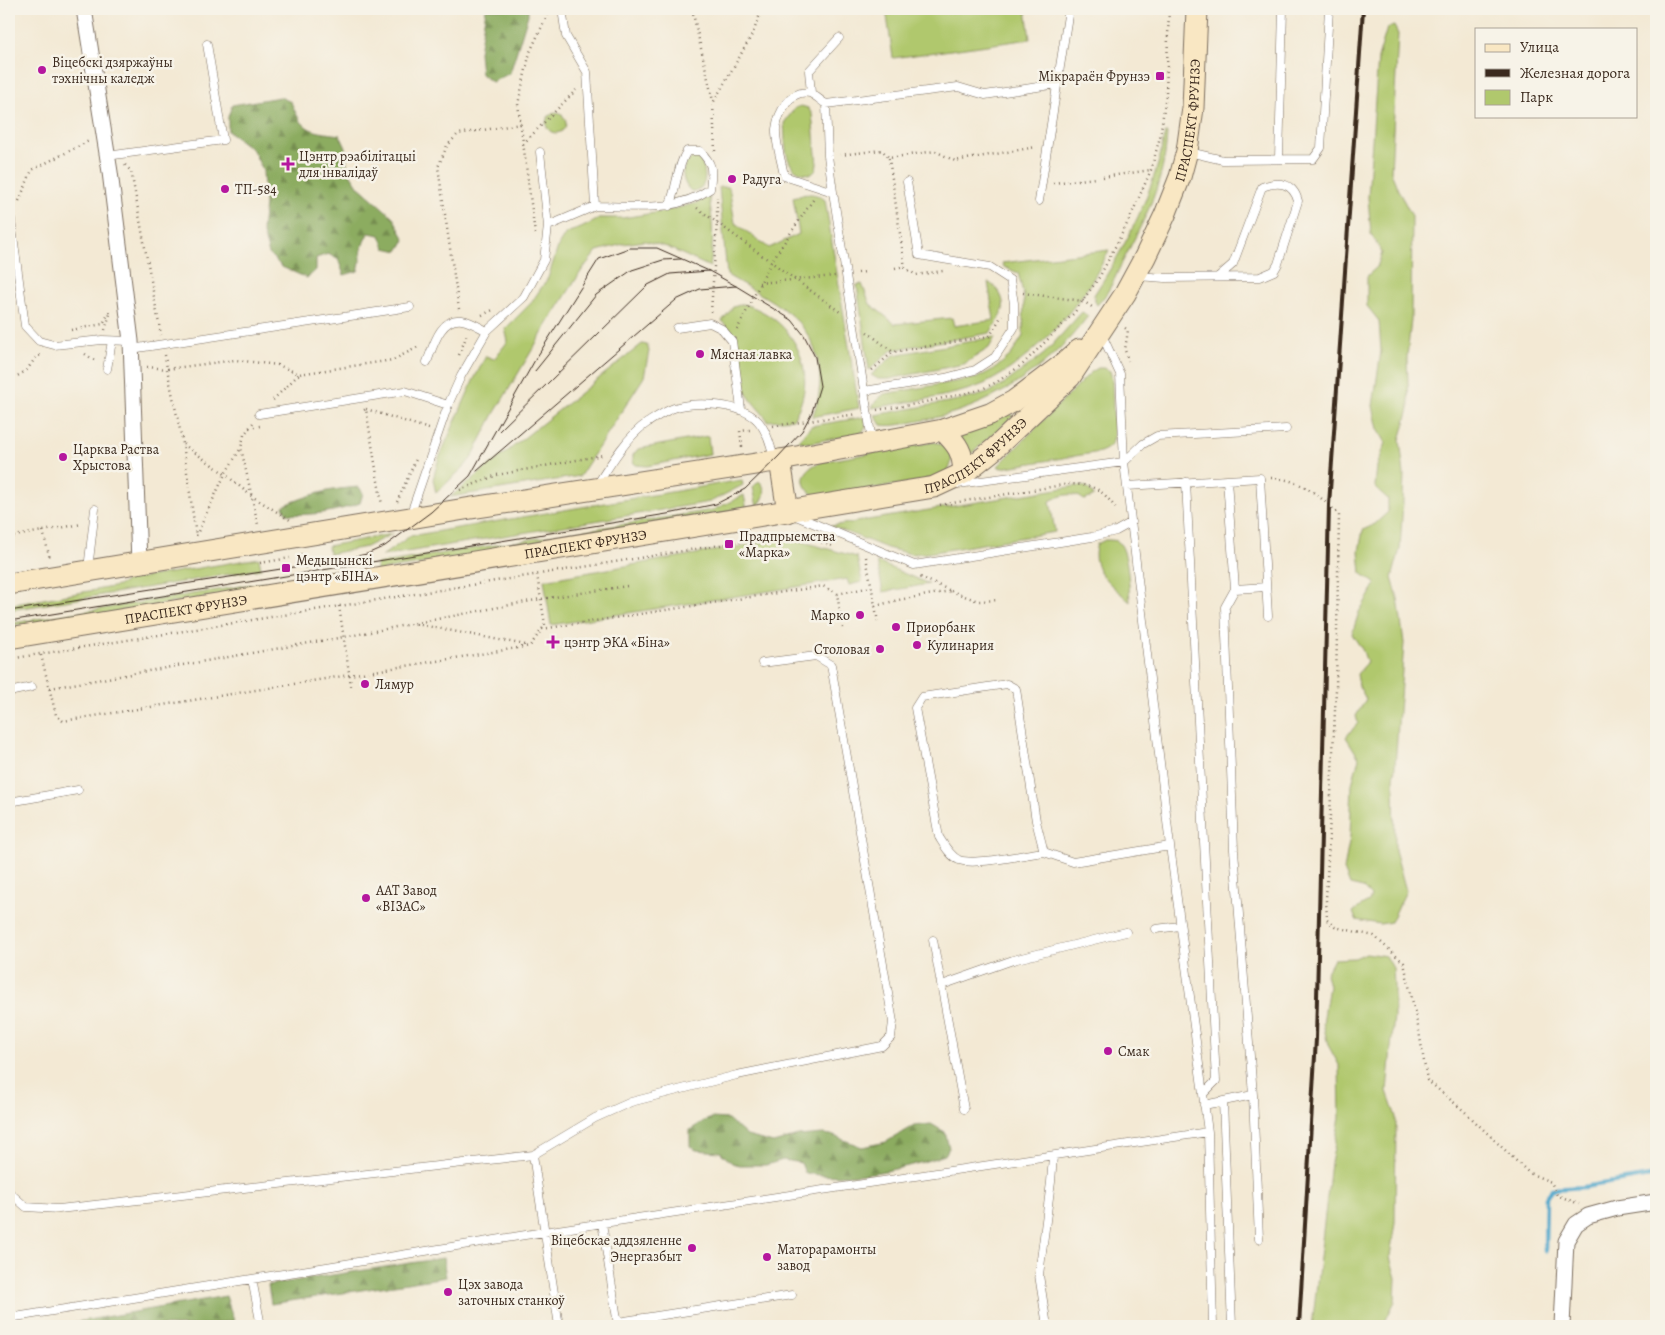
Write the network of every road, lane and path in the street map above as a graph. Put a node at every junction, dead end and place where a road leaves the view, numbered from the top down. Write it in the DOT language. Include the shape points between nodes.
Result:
graph roads {
  1 [pos="84,9"];
  2 [pos="550,9"];
  3 [pos="562,9"];
  4 [pos="692,9"];
  5 [pos="762,9"];
  6 [pos="1069,9"];
  7 [pos="1197,9"];
  8 [pos="1283,9"];
  9 [pos="1329,9"];
  10 [pos="839,38"];
  11 [pos="207,44"];
  12 [pos="587,78"];
  13 [pos="1057,84"];
  14 [pos="811,93"];
  15 [pos="714,103"];
  16 [pos="826,104"];
  17 [pos="521,124"];
  18 [pos="523,144"];
  19 [pos="1048,144"];
  20 [pos="93,147"];
  21 [pos="716,149"];
  22 [pos="1188,151"];
  23 [pos="540,152"];
  24 [pos="115,155"];
  25 [pos="828,156"];
  26 [pos="890,158"];
  27 [pos="1279,158"];
  28 [pos="713,159"];
  29 [pos="1151,170"];
  30 [pos="1103,177"];
  31 [pos="1096,178"];
  32 [pos="907,182"];
  33 [pos="1042,185"];
  34 [pos="822,188"];
  35 [pos="833,192"];
  36 [pos="716,195"];
  37 [pos="1039,201"];
  38 [pos="683,202"];
  39 [pos="18,203"];
  40 [pos="9,205"];
  41 [pos="595,206"];
  42 [pos="669,206"];
  43 [pos="717,222"];
  44 [pos="548,226"];
  45 [pos="535,239"];
  46 [pos="770,262"];
  47 [pos="905,266"];
  48 [pos="895,268"];
  49 [pos="947,271"];
  50 [pos="845,275"];
  51 [pos="1135,276"];
  52 [pos="1218,277"];
  53 [pos="797,281"];
  54 [pos="759,283"];
  55 [pos="1012,292"];
  56 [pos="410,307"];
  57 [pos="111,309"];
  58 [pos="494,309"];
  59 [pos="1096,310"];
  60 [pos="460,319"];
  61 [pos="854,322"];
  62 [pos="472,323"];
  63 [pos="710,323"];
  64 [pos="677,328"];
  65 [pos="65,331"];
  66 [pos="487,331"];
  67 [pos="1100,331"];
  68 [pos="437,337"];
  69 [pos="112,340"];
  70 [pos="732,340"];
  71 [pos="162,341"];
  72 [pos="131,345"];
  73 [pos="164,350"];
  74 [pos="894,352"];
  75 [pos="37,356"];
  76 [pos="458,357"];
  77 [pos="427,362"];
  78 [pos="131,366"];
  79 [pos="106,369"];
  80 [pos="167,369"];
  81 [pos="298,374"];
  82 [pos="9,378"];
  83 [pos="862,378"];
  84 [pos="864,391"];
  85 [pos="448,405"];
  86 [pos="374,408"];
  87 [pos="741,409"];
  88 [pos="366,410"];
  89 [pos="356,411"];
  90 [pos="260,414"];
  91 [pos="432,421"];
  92 [pos="269,425"];
  93 [pos="249,428"];
  94 [pos="429,429"];
  95 [pos="1286,429"];
  96 [pos="943,430"];
  97 [pos="426,437"];
  98 [pos="873,443"];
  99 [pos="183,444"];
  100 [pos="241,448"];
  101 [pos="418,453"];
  102 [pos="777,460"];
  103 [pos="1124,462"];
  104 [pos="964,473"];
  105 [pos="225,474"];
  106 [pos="1260,478"];
  107 [pos="1228,480"];
  108 [pos="1186,482"];
  109 [pos="1128,486"];
  110 [pos="593,490"];
  111 [pos="250,495"];
  112 [pos="935,497"];
  113 [pos="382,505"];
  114 [pos="94,509"];
  115 [pos="403,510"];
  116 [pos="788,512"];
  117 [pos="292,522"];
  118 [pos="1132,522"];
  119 [pos="83,524"];
  120 [pos="1123,526"];
  121 [pos="258,527"];
  122 [pos="821,527"];
  123 [pos="43,531"];
  124 [pos="9,537"];
  125 [pos="297,552"];
  126 [pos="866,556"];
  127 [pos="50,559"];
  128 [pos="139,563"];
  129 [pos="87,571"];
  130 [pos="537,574"];
  131 [pos="307,576"];
  132 [pos="18,582"];
  133 [pos="627,586"];
  134 [pos="871,587"];
  135 [pos="1266,587"];
  136 [pos="1235,589"];
  137 [pos="951,591"];
  138 [pos="9,592"];
  139 [pos="837,594"];
  140 [pos="934,594"];
  141 [pos="541,599"];
  142 [pos="999,600"];
  143 [pos="339,606"];
  144 [pos="875,606"];
  145 [pos="1268,616"];
  146 [pos="878,622"];
  147 [pos="414,624"];
  148 [pos="843,628"];
  149 [pos="542,629"];
  150 [pos="12,635"];
  151 [pos="344,637"];
  152 [pos="530,646"];
  153 [pos="41,654"];
  154 [pos="9,660"];
  155 [pos="762,663"];
  156 [pos="350,674"];
  157 [pos="352,686"];
  158 [pos="32,687"];
  159 [pos="50,688"];
  160 [pos="9,692"];
  161 [pos="78,790"];
  162 [pos="9,802"];
  163 [pos="1170,846"];
  164 [pos="1044,852"];
  165 [pos="1180,926"];
  166 [pos="1156,929"];
  167 [pos="1126,932"];
  168 [pos="933,940"];
  169 [pos="942,984"];
  170 [pos="1203,1094"];
  171 [pos="1253,1095"];
  172 [pos="1223,1101"];
  173 [pos="1204,1105"];
  174 [pos="964,1109"];
  175 [pos="1208,1132"];
  176 [pos="533,1155"];
  177 [pos="1053,1156"];
  178 [pos="9,1192"];
  179 [pos="1557,1195"];
  180 [pos="1656,1202"];
  181 [pos="602,1223"];
  182 [pos="544,1232"];
  183 [pos="1259,1239"];
  184 [pos="252,1279"];
  185 [pos="792,1295"];
  186 [pos="9,1318"];
  187 [pos="618,1324"];
  188 [pos="261,1326"];
  189 [pos="559,1326"];
  190 [pos="1047,1326"];
  191 [pos="1213,1326"];
  192 [pos="1232,1326"];
  193 [pos="1562,1326"];
  1 -- 24 [label="street"];
  2 -- 17 [label="path" via="530,52 518,104"];
  3 -- 12 [label="lane" via="566,36 587,72"];
  4 -- 15 [label="path"];
  5 -- 15 [label="path" via="753,33"];
  6 -- 13 [label="lane"];
  7 -- 22 [label="main road, ПРАСПЕКТ ФРУНЗЭ"];
  8 -- 27 [label="lane"];
  9 -- 27 [label="lane" via="1320,148 1313,159"];
  10 -- 14 [label="lane" via="809,71"];
  11 -- 24 [label="lane" via="223,140"];
  12 -- 18 [label="path"];
  12 -- 41 [label="lane"];
  13 -- 16 [label="lane" via="985,95 958,87"];
  13 -- 19 [label="lane"];
  14 -- 16 [label="lane"];
  14 -- 34 [label="lane" via="800,93 789,99 776,130 784,176"];
  15 -- 21 [label="path"];
  16 -- 25 [label="lane"];
  17 -- 18 [label="path"];
  17 -- 60 [label="path" via="458,134 447,146 438,167"];
  18 -- 45 [label="path"];
  19 -- 26 [label="path" via="955,161 935,151"];
  19 -- 33 [label="lane"];
  20 -- 39 [label="path" via="92,139 32,170"];
  21 -- 28 [label="path"];
  21 -- 28 [label="path"];
  22 -- 27 [label="lane" via="1223,160"];
  22 -- 51 [label="main road, ПРАСПЕКТ ФРУНЗЭ" via="1165,215"];
  23 -- 44 [label="lane"];
  24 -- 71 [label="path" via="131,171"];
  24 -- 72 [label="street"];
  25 -- 26 [label="path" via="882,150"];
  25 -- 35 [label="lane"];
  26 -- 47 [label="path"];
  28 -- 38 [label="lane" via="710,189"];
  28 -- 42 [label="lane" via="700,151 687,151 681,161"];
  29 -- 30 [label="path"];
  31 -- 33 [label="path"];
  32 -- 55 [label="lane" via="919,255 990,268 1010,280"];
  33 -- 37 [label="lane"];
  34 -- 35 [label="lane"];
  34 -- 46 [label="path"];
  35 -- 50 [label="lane"];
  36 -- 43 [label="path"];
  38 -- 42 [label="lane"];
  38 -- 43 [label="path"];
  40 -- 69 [label="lane" via="25,326 39,341 54,345"];
  41 -- 42 [label="lane"];
  41 -- 44 [label="lane"];
  43 -- 46 [label="path"];
  43 -- 63 [label="path"];
  44 -- 66 [label="lane" via="544,260 524,296"];
  46 -- 53 [label="path"];
  46 -- 54 [label="path"];
  47 -- 48 [label="path"];
  47 -- 49 [label="path" via="916,275"];
  50 -- 53 [label="path"];
  50 -- 61 [label="lane"];
  51 -- 52 [label="lane"];
  51 -- 67 [label="main road, ПРАСПЕКТ ФРУНЗЭ"];
  52 -- 52 [label="lane" via="1260,276 1274,271 1298,201 1296,192 1288,186 1274,183 1262,187 1233,264"];
  53 -- 54 [label="path"];
  53 -- 61 [label="path"];
  54 -- 70 [label="path"];
  55 -- 59 [label="path" via="1083,301"];
  55 -- 74 [label="path" via="1004,294 1005,308 990,336"];
  55 -- 84 [label="lane" via="1014,328 995,357 975,370 945,378"];
  56 -- 72 [label="lane"];
  57 -- 65 [label="path" via="102,324"];
  58 -- 62 [label="path"];
  60 -- 62 [label="lane"];
  60 -- 68 [label="lane" via="446,324"];
  61 -- 74 [label="path"];
  61 -- 83 [label="lane"];
  62 -- 66 [label="lane"];
  62 -- 76 [label="path"];
  63 -- 64 [label="lane"];
  63 -- 70 [label="lane" via="722,329"];
  66 -- 85 [label="lane"];
  67 -- 96 [label="main road, ПРАСПЕКТ ФРУНЗЭ" via="1014,401 990,414"];
  67 -- 103 [label="lane" via="1120,374"];
  67 -- 104 [label="main road, ПРАСПЕКТ ФРУНЗЭ" via="1070,376 1024,422"];
  68 -- 77 [label="lane"];
  68 -- 81 [label="path" via="393,360"];
  69 -- 72 [label="lane"];
  69 -- 79 [label="lane"];
  70 -- 87 [label="lane"];
  72 -- 78 [label="street"];
  73 -- 80 [label="path"];
  74 -- 83 [label="path"];
  75 -- 82 [label="path" via="26,371"];
  78 -- 80 [label="path"];
  78 -- 128 [label="street"];
  80 -- 81 [label="path" via="235,360 278,365"];
  80 -- 99 [label="path"];
  81 -- 90 [label="path"];
  83 -- 84 [label="lane"];
  84 -- 98 [label="lane"];
  85 -- 90 [label="lane" via="405,391"];
  85 -- 115 [label="lane"];
  86 -- 88 [label="path"];
  87 -- 102 [label="lane" via="763,428"];
  87 -- 110 [label="lane" via="709,404 674,408 646,424 618,452"];
  88 -- 89 [label="path"];
  88 -- 94 [label="path"];
  88 -- 113 [label="path"];
  90 -- 93 [label="path"];
  91 -- 94 [label="path"];
  92 -- 93 [label="path"];
  93 -- 100 [label="path"];
  94 -- 97 [label="path"];
  95 -- 103 [label="lane" via="1157,436"];
  96 -- 98 [label="main road, ПРАСПЕКТ ФРУНЗЭ"];
  96 -- 104 [label="main road" via="956,443 963,458"];
  98 -- 102 [label="main road, ПРАСПЕКТ ФРУНЗЭ"];
  99 -- 105 [label="path"];
  99 -- 105 [label="path" via="196,536"];
  100 -- 105 [label="path"];
  100 -- 111 [label="path"];
  101 -- 115 [label="path"];
  102 -- 110 [label="main road, ПРАСПЕКТ ФРУНЗЭ"];
  102 -- 116 [label="main road"];
  103 -- 109 [label="lane"];
  103 -- 112 [label="lane"];
  104 -- 112 [label="main road, ПРАСПЕКТ ФРУНЗЭ"];
  105 -- 111 [label="path"];
  106 -- 107 [label="lane"];
  106 -- 135 [label="lane"];
  106 -- 179 [label="path" via="1295,482 1320,496 1339,515 1327,920 1335,927 1374,936 1404,963 1427,1080 1530,1173 1551,1182"];
  107 -- 108 [label="lane"];
  107 -- 136 [label="lane"];
  108 -- 109 [label="lane"];
  108 -- 170 [label="lane" via="1216,1081"];
  109 -- 118 [label="lane"];
  110 -- 115 [label="main road, ПРАСПЕКТ ФРУНЗЭ"];
  111 -- 117 [label="path"];
  111 -- 121 [label="path"];
  112 -- 116 [label="main road, ПРАСПЕКТ ФРУНЗЭ"];
  112 -- 120 [label="path" via="1088,485 1107,496 1119,512"];
  114 -- 129 [label="lane"];
  115 -- 128 [label="main road, ПРАСПЕКТ ФРУНЗЭ"];
  116 -- 122 [label="lane"];
  116 -- 150 [label="main road, ПРАСПЕКТ ФРУНЗЭ"];
  118 -- 120 [label="lane"];
  118 -- 163 [label="lane"];
  119 -- 123 [label="path"];
  120 -- 122 [label="lane" via="1092,537 914,565"];
  122 -- 130 [label="path" via="758,540"];
  123 -- 124 [label="path"];
  123 -- 127 [label="path"];
  125 -- 131 [label="path" via="304,556"];
  126 -- 134 [label="path"];
  128 -- 129 [label="main road, ПРАСПЕКТ ФРУНЗЭ"];
  129 -- 132 [label="main road, ПРАСПЕКТ ФРУНЗЭ"];
  130 -- 141 [label="path"];
  130 -- 143 [label="path"];
  132 -- 138 [label="main road"];
  133 -- 141 [label="path"];
  134 -- 139 [label="path"];
  134 -- 144 [label="path"];
  135 -- 136 [label="lane"];
  135 -- 145 [label="lane"];
  136 -- 171 [label="lane" via="1225,607 1234,840"];
  137 -- 142 [label="path" via="978,601"];
  139 -- 148 [label="path"];
  139 -- 149 [label="path" via="822,586"];
  140 -- 144 [label="path"];
  141 -- 147 [label="path"];
  141 -- 149 [label="path"];
  143 -- 151 [label="path"];
  143 -- 153 [label="path"];
  144 -- 146 [label="path"];
  147 -- 151 [label="path"];
  147 -- 152 [label="path"];
  149 -- 152 [label="path"];
  151 -- 156 [label="path"];
  151 -- 159 [label="path"];
  152 -- 156 [label="path"];
  153 -- 154 [label="path"];
  153 -- 159 [label="path"];
  155 -- 176 [label="lane" via="816,656 831,665 893,1022 891,1037 882,1046 737,1075 631,1102 595,1118"];
  156 -- 157 [label="path"];
  156 -- 159 [label="path" via="63,721 56,715"];
  158 -- 160 [label="lane"];
  161 -- 162 [label="lane"];
  163 -- 164 [label="lane" via="1073,862"];
  163 -- 165 [label="lane"];
  164 -- 164 [label="lane" via="1036,821 1016,689 1006,684 922,697 915,708 939,837 946,849 958,859 974,862"];
  165 -- 166 [label="lane"];
  165 -- 170 [label="lane"];
  167 -- 169 [label="lane" via="1013,960"];
  168 -- 169 [label="lane"];
  169 -- 174 [label="lane"];
  170 -- 173 [label="lane"];
  171 -- 172 [label="lane"];
  171 -- 183 [label="lane"];
  172 -- 173 [label="lane"];
  172 -- 192 [label="lane"];
  173 -- 175 [label="lane"];
  175 -- 177 [label="lane"];
  175 -- 191 [label="lane"];
  176 -- 178 [label="lane" via="59,1209 26,1207"];
  176 -- 182 [label="lane"];
  177 -- 181 [label="lane"];
  177 -- 190 [label="lane" via="1039,1275"];
  180 -- 193 [label="street" via="1617,1208 1588,1216 1576,1224 1566,1242"];
  181 -- 182 [label="lane"];
  181 -- 187 [label="lane"];
  182 -- 184 [label="lane"];
  182 -- 189 [label="lane"];
  184 -- 186 [label="lane"];
  184 -- 188 [label="lane"];
  185 -- 187 [label="lane"];
}
